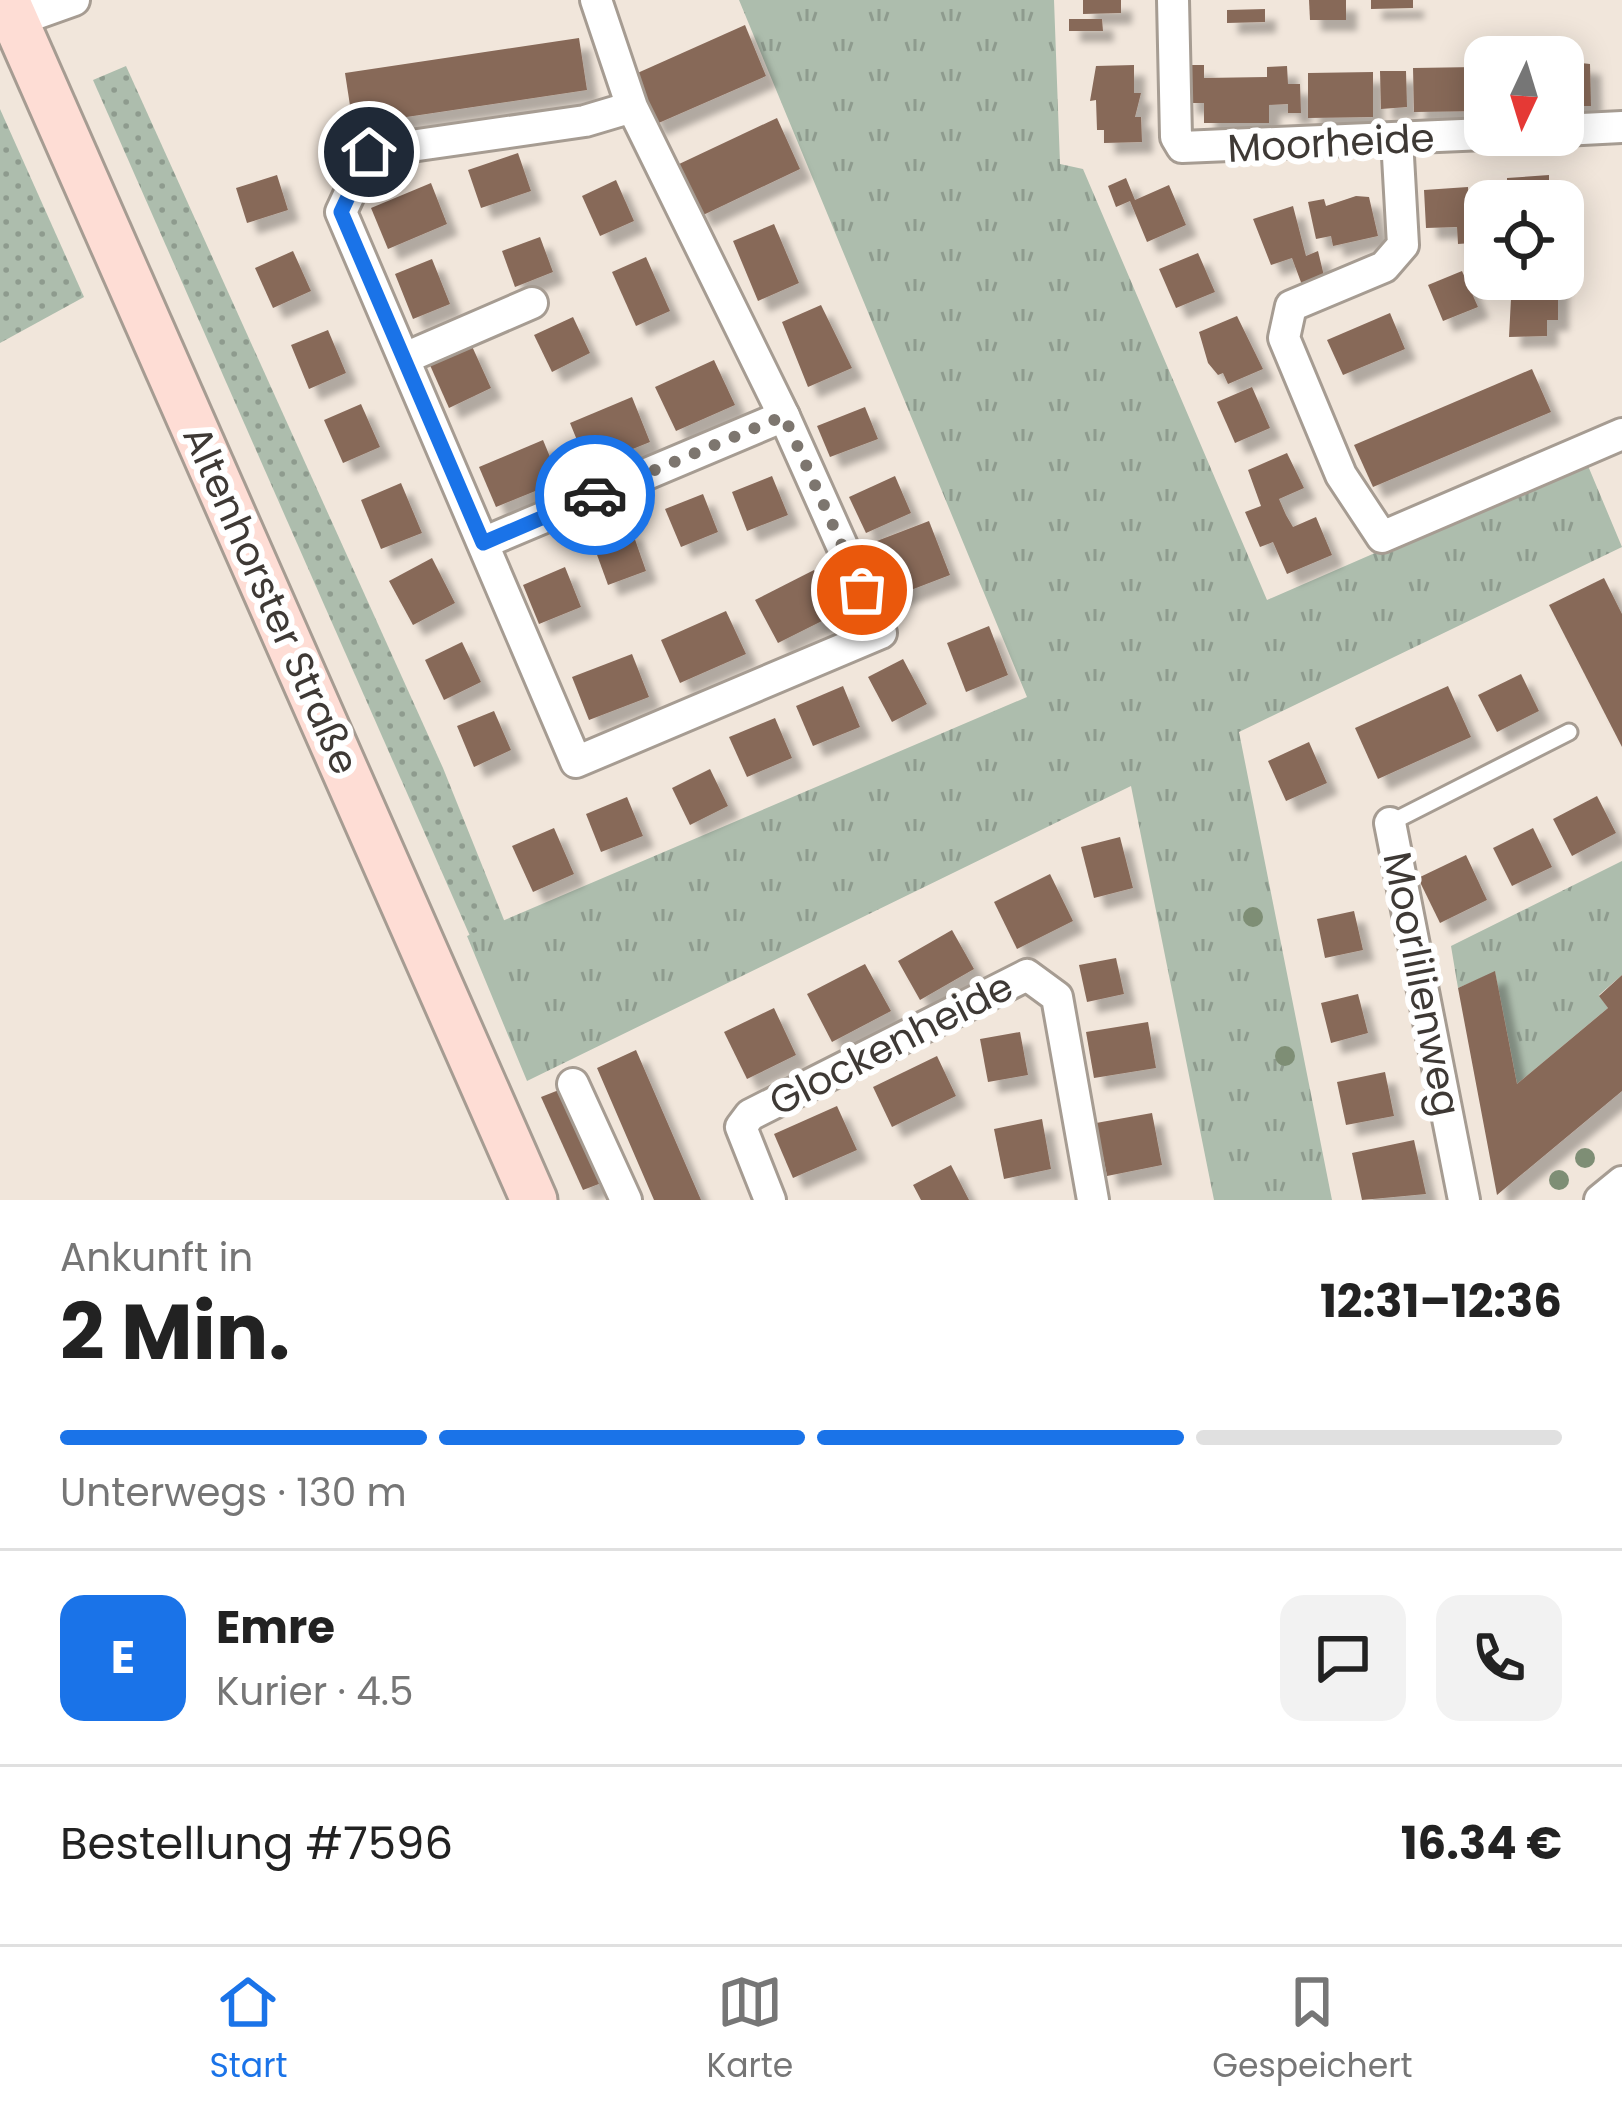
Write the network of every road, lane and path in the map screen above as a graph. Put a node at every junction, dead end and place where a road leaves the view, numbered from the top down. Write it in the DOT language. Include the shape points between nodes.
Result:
graph roads {
  1 [pos="74,0"];
  2 [pos="596,0"];
  3 [pos="1173,0"];
  4 [pos="10,11"];
  5 [pos="632,107"];
  6 [pos="1622,127"];
  7 [pos="1584,129"];
  8 [pos="1464,135"];
  9 [pos="1397,139"];
  10 [pos="532,303"];
  11 [pos="405,358"];
  12 [pos="784,416"];
  13 [pos="1622,434"];
  14 [pos="483,543"];
  15 [pos="1569,732"];
  16 [pos="1390,823"];
  17 [pos="573,1084"];
  18 [pos="1622,1182"];
  19 [pos="534,1200"];
  20 [pos="626,1200"];
  21 [pos="770,1200"];
  22 [pos="1093,1200"];
  23 [pos="1464,1200"];
  24 [pos="1600,1200"];
  1 -- 4 [label="street"];
  2 -- 5 [label="street"];
  3 -- 9 [label="street, Moorheide" via="1182,147"];
  4 -- 19 [label="street, Altenhorster Straße"];
  5 -- 11 [label="street" via="369,152 341,212"];
  5 -- 12 [label="street"];
  6 -- 7 [label="street"];
  8 -- 9 [label="street, Moorheide"];
  9 -- 13 [label="street" via="1403,244 1384,267 1291,306 1284,338 1341,475 1382,537"];
  10 -- 11 [label="street"];
  11 -- 14 [label="street"];
  12 -- 14 [label="street"];
  12 -- 14 [label="street" via="881,633 595,754 576,762"];
  15 -- 16 [label="lane, Moorlilienweg"];
  16 -- 23 [label="street, Moorlilienweg"];
  17 -- 20 [label="street"];
  18 -- 24 [label="street"];
  21 -- 22 [label="street, Glockenheide" via="743,1140 750,1115 1027,975 1057,997"];
}
